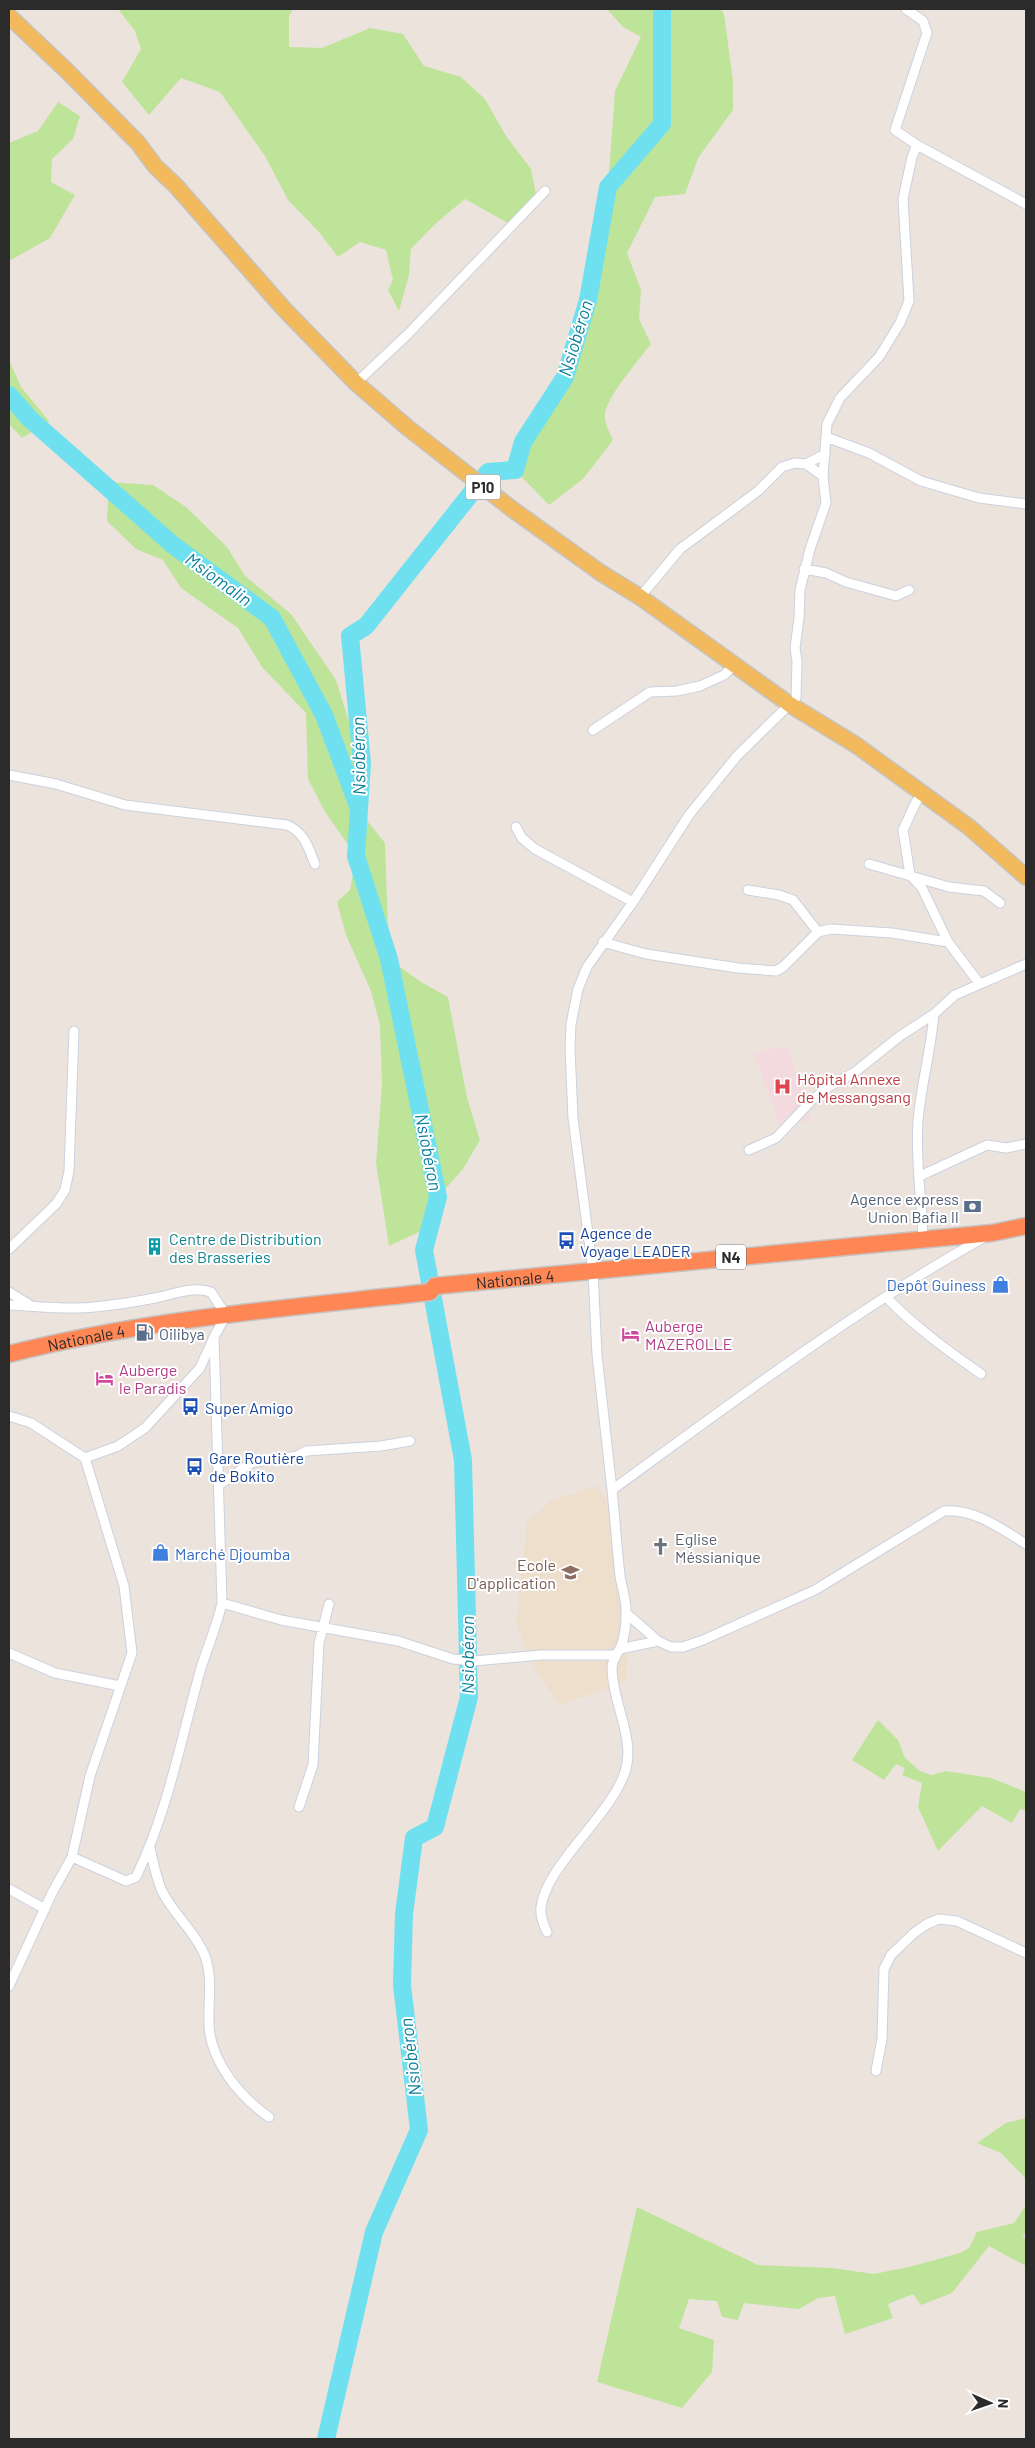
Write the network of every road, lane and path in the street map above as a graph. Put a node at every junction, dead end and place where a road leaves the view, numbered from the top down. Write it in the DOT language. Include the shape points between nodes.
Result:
graph roads {
  1 [pos="906,9"];
  2 [pos="9,16"];
  3 [pos="917,145"];
  4 [pos="545,191"];
  5 [pos="1026,204"];
  6 [pos="356,383"];
  7 [pos="826,437"];
  8 [pos="825,454"];
  9 [pos="806,464"];
  10 [pos="823,476"];
  11 [pos="1026,504"];
  12 [pos="804,568"];
  13 [pos="909,590"];
  14 [pos="640,597"];
  15 [pos="736,664"];
  16 [pos="789,704"];
  17 [pos="593,730"];
  18 [pos="9,776"];
  19 [pos="922,794"];
  20 [pos="516,827"];
  21 [pos="315,864"];
  22 [pos="869,864"];
  23 [pos="910,875"];
  24 [pos="1026,877"];
  25 [pos="748,890"];
  26 [pos="633,902"];
  27 [pos="1000,902"];
  28 [pos="818,932"];
  29 [pos="603,942"];
  30 [pos="948,942"];
  31 [pos="1026,964"];
  32 [pos="979,983"];
  33 [pos="934,1014"];
  34 [pos="74,1031"];
  35 [pos="1026,1144"];
  36 [pos="749,1150"];
  37 [pos="920,1176"];
  38 [pos="1026,1226"];
  39 [pos="992,1233"];
  40 [pos="922,1240"];
  41 [pos="9,1249"];
  42 [pos="593,1272"];
  43 [pos="9,1292"];
  44 [pos="886,1296"];
  45 [pos="9,1305"];
  46 [pos="31,1306"];
  47 [pos="226,1315"];
  48 [pos="214,1337"];
  49 [pos="9,1354"];
  50 [pos="981,1374"];
  51 [pos="9,1416"];
  52 [pos="410,1441"];
  53 [pos="85,1458"];
  54 [pos="220,1485"];
  55 [pos="612,1490"];
  56 [pos="1026,1544"];
  57 [pos="222,1603"];
  58 [pos="329,1604"];
  59 [pos="626,1613"];
  60 [pos="322,1627"];
  61 [pos="658,1641"];
  62 [pos="618,1652"];
  63 [pos="9,1653"];
  64 [pos="120,1686"];
  65 [pos="299,1807"];
  66 [pos="150,1848"];
  67 [pos="72,1857"];
  68 [pos="9,1889"];
  69 [pos="45,1909"];
  70 [pos="548,1932"];
  71 [pos="1026,1954"];
  72 [pos="9,1986"];
  73 [pos="876,2071"];
  74 [pos="268,2117"];
  1 -- 3 [label="street" via="923,21 927,33 895,130"];
  2 -- 6 [label="main road, P10" via="138,143 284,309"];
  3 -- 5 [label="street"];
  3 -- 7 [label="street" via="903,199 909,301 880,357 840,398 827,424"];
  4 -- 6 [label="street" via="408,334"];
  6 -- 14 [label="main road, P10" via="512,509"];
  7 -- 8 [label="street"];
  7 -- 11 [label="street" via="869,453 920,481 979,498"];
  8 -- 9 [label="street"];
  8 -- 10 [label="street"];
  9 -- 10 [label="street"];
  9 -- 14 [label="street" via="782,467 758,491 680,548"];
  10 -- 12 [label="street" via="826,503"];
  12 -- 13 [label="street" via="896,596"];
  12 -- 16 [label="street" via="795,648 797,693"];
  14 -- 15 [label="main road, P10"];
  15 -- 16 [label="main road, P10"];
  15 -- 17 [label="street" via="724,675 700,686 650,692"];
  16 -- 19 [label="main road, P10" via="856,745"];
  16 -- 26 [label="street" via="715,781"];
  18 -- 21 [label="street" via="56,784 125,805 287,825 304,837"];
  19 -- 23 [label="street" via="904,830"];
  19 -- 24 [label="main road, P10" via="969,828"];
  20 -- 26 [label="street" via="522,838 536,849"];
  22 -- 23 [label="street"];
  23 -- 27 [label="street" via="949,886 984,891"];
  23 -- 30 [label="street" via="922,888"];
  25 -- 28 [label="street" via="793,900"];
  26 -- 29 [label="street"];
  28 -- 29 [label="street" via="776,971 646,954"];
  28 -- 30 [label="street" via="831,929 892,933"];
  29 -- 42 [label="street" via="578,989 570,1048 573,1118"];
  30 -- 32 [label="street"];
  31 -- 32 [label="street"];
  32 -- 33 [label="street" via="955,995"];
  33 -- 36 [label="street" via="812,1100 776,1138"];
  33 -- 37 [label="street" via="918,1121"];
  34 -- 41 [label="street" via="69,1171 65,1190 56,1204"];
  35 -- 37 [label="street" via="1006,1148 987,1146"];
  37 -- 40 [label="street"];
  38 -- 39 [label="highway, Nationale 4 / N4"];
  39 -- 40 [label="highway, Nationale 4 / N4"];
  39 -- 44 [label="street"];
  40 -- 42 [label="highway, Nationale 4 / N4"];
  42 -- 47 [label="highway, Nationale 4 / N4"];
  42 -- 55 [label="street" via="597,1355"];
  43 -- 46 [label="street"];
  44 -- 50 [label="street" via="933,1340"];
  44 -- 55 [label="street"];
  45 -- 46 [label="street"];
  46 -- 47 [label="street" via="93,1307 156,1298 189,1289 211,1292"];
  47 -- 48 [label="street"];
  47 -- 49 [label="highway, Nationale 4 / N4" via="102,1333"];
  48 -- 53 [label="street" via="200,1368 145,1428 118,1446"];
  48 -- 54 [label="street"];
  51 -- 53 [label="street" via="31,1423"];
  52 -- 54 [label="street" via="306,1451 297,1456 251,1463"];
  53 -- 64 [label="street" via="124,1586 132,1653"];
  54 -- 57 [label="street"];
  55 -- 59 [label="street"];
  56 -- 61 [label="street" via="974,1515 960,1510 944,1511 815,1590 683,1647 671,1647"];
  57 -- 60 [label="street" via="281,1620"];
  57 -- 66 [label="street"];
  58 -- 60 [label="street"];
  59 -- 61 [label="street"];
  59 -- 62 [label="street"];
  60 -- 62 [label="street" via="398,1641 454,1659 474,1661"];
  60 -- 65 [label="street" via="313,1765"];
  61 -- 62 [label="street"];
  62 -- 70 [label="street" via="612,1666 628,1748 624,1773 546,1893 540,1914"];
  63 -- 64 [label="street" via="55,1673"];
  64 -- 67 [label="street" via="90,1776"];
  66 -- 67 [label="street" via="136,1877 126,1881"];
  66 -- 74 [label="street" via="161,1888 205,1956 210,1975 212,2043 238,2090"];
  67 -- 69 [label="street"];
  68 -- 69 [label="street"];
  69 -- 72 [label="street"];
  71 -- 73 [label="street" via="957,1921 938,1919 914,1933 891,1956 884,1969 882,2039"];
}
